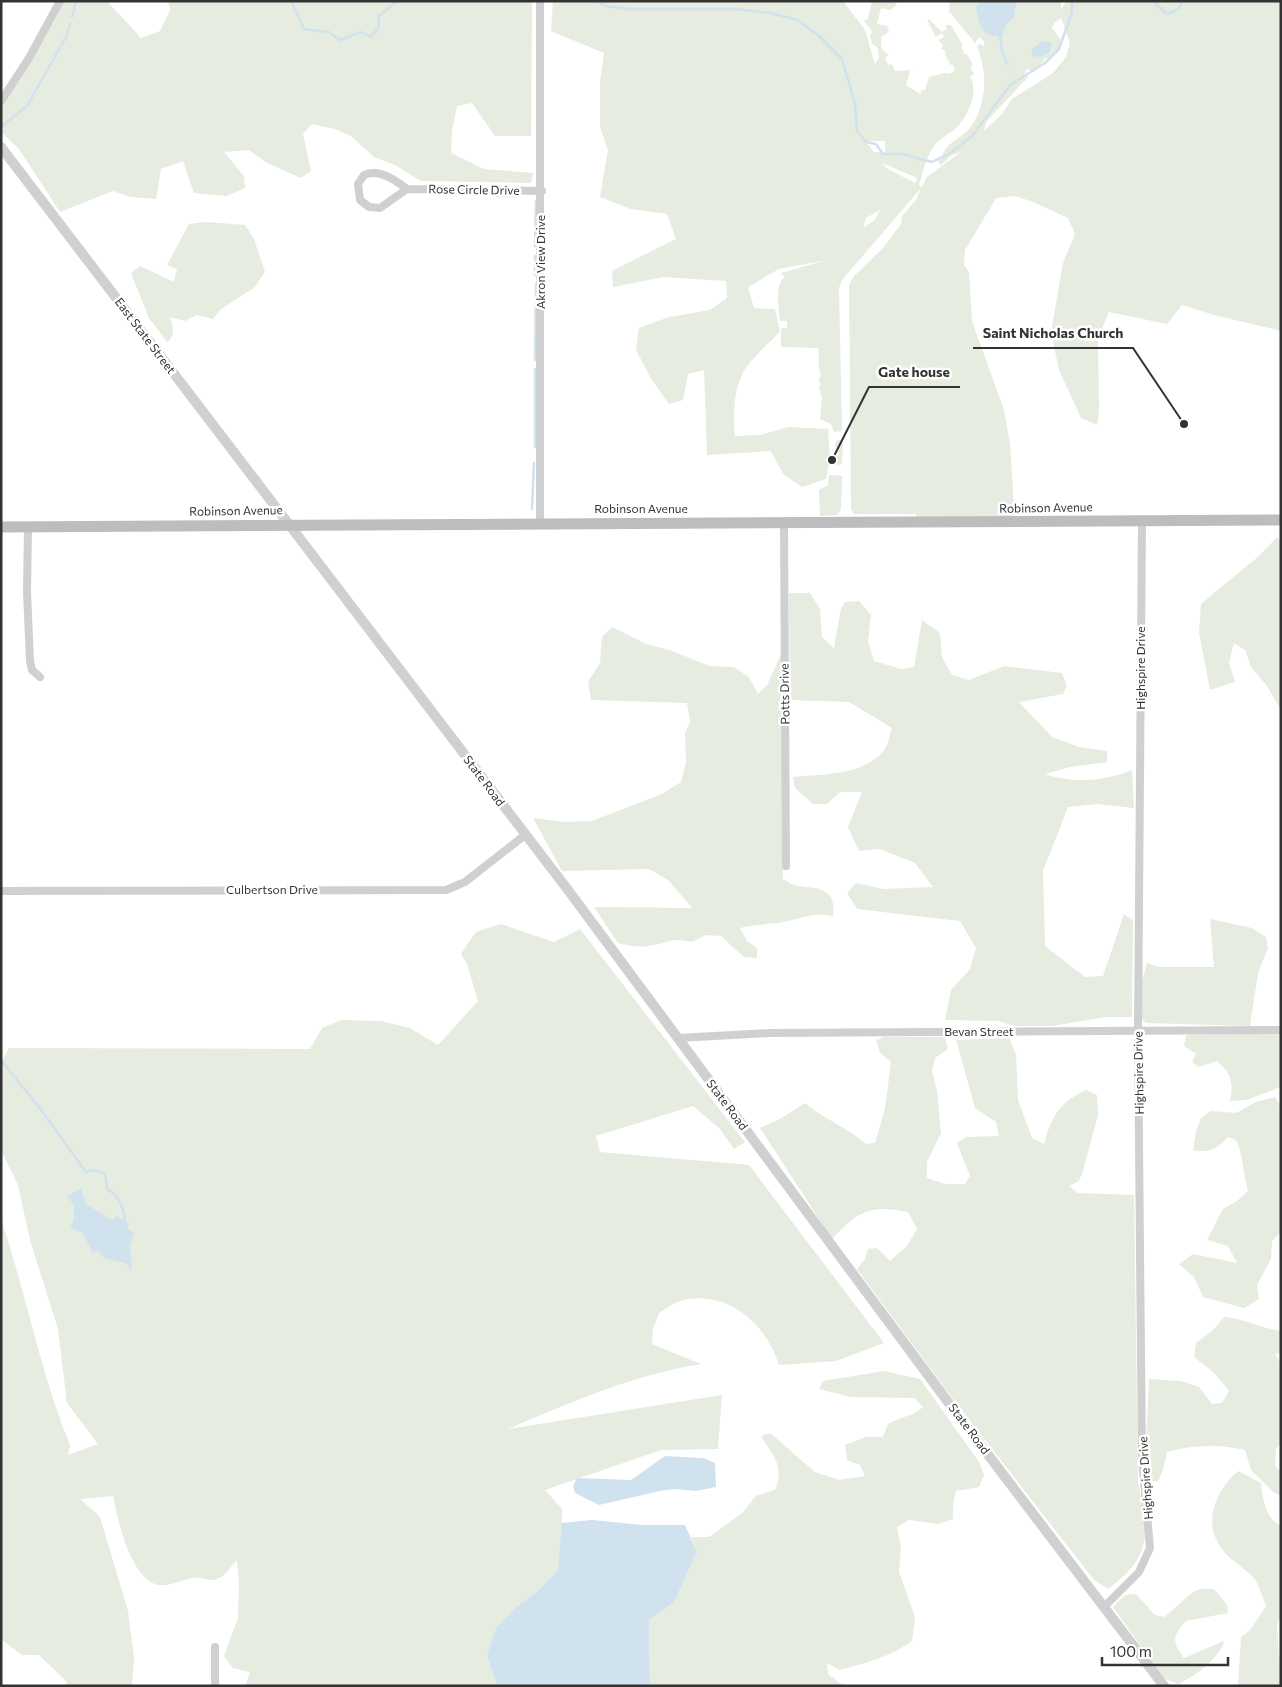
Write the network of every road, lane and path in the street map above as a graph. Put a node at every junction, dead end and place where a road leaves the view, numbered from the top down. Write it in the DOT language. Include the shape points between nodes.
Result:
graph roads {
  1 [pos="60,1"];
  2 [pos="540,1"];
  3 [pos="1,101"];
  4 [pos="1,147"];
  5 [pos="407,189"];
  6 [pos="542,191"];
  7 [pos="1281,520"];
  8 [pos="1142,521"];
  9 [pos="784,522"];
  10 [pos="290,524"];
  11 [pos="540,524"];
  12 [pos="1,527"];
  13 [pos="28,527"];
  14 [pos="40,677"];
  15 [pos="525,835"];
  16 [pos="786,866"];
  17 [pos="1,892"];
  18 [pos="1281,1030"];
  19 [pos="1138,1031"];
  20 [pos="678,1038"];
  21 [pos="1104,1607"];
  22 [pos="215,1647"];
  23 [pos="215,1686"];
  24 [pos="1164,1686"];
  1 -- 3 [label="street"];
  2 -- 6 [label="street, Akron View Drive"];
  4 -- 10 [label="street, East State Street"];
  5 -- 5 [label="street, Rose Circle Drive" via="375,172 364,175 358,184 360,200 380,208"];
  5 -- 6 [label="street, Rose Circle Drive"];
  6 -- 11 [label="street, Akron View Drive"];
  7 -- 8 [label="main road, Robinson Avenue"];
  8 -- 9 [label="main road, Robinson Avenue"];
  8 -- 19 [label="street, Highspire Drive"];
  9 -- 11 [label="main road, Robinson Avenue"];
  9 -- 16 [label="street, Potts Drive"];
  10 -- 11 [label="main road, Robinson Avenue"];
  10 -- 13 [label="main road, Robinson Avenue"];
  10 -- 15 [label="street, State Road"];
  12 -- 13 [label="main road, Robinson Avenue"];
  13 -- 14 [label="street" via="30,661 32,670"];
  15 -- 17 [label="street, Culbertson Drive" via="465,882 446,890"];
  15 -- 20 [label="street, State Road"];
  18 -- 19 [label="street, Bevan Street"];
  19 -- 20 [label="street, Bevan Street" via="770,1033"];
  19 -- 21 [label="street, Highspire Drive" via="1142,1459 1150,1548 1138,1572"];
  20 -- 21 [label="street, State Road"];
  21 -- 24 [label="street, State Road"];
  22 -- 23 [label="street"];
}
